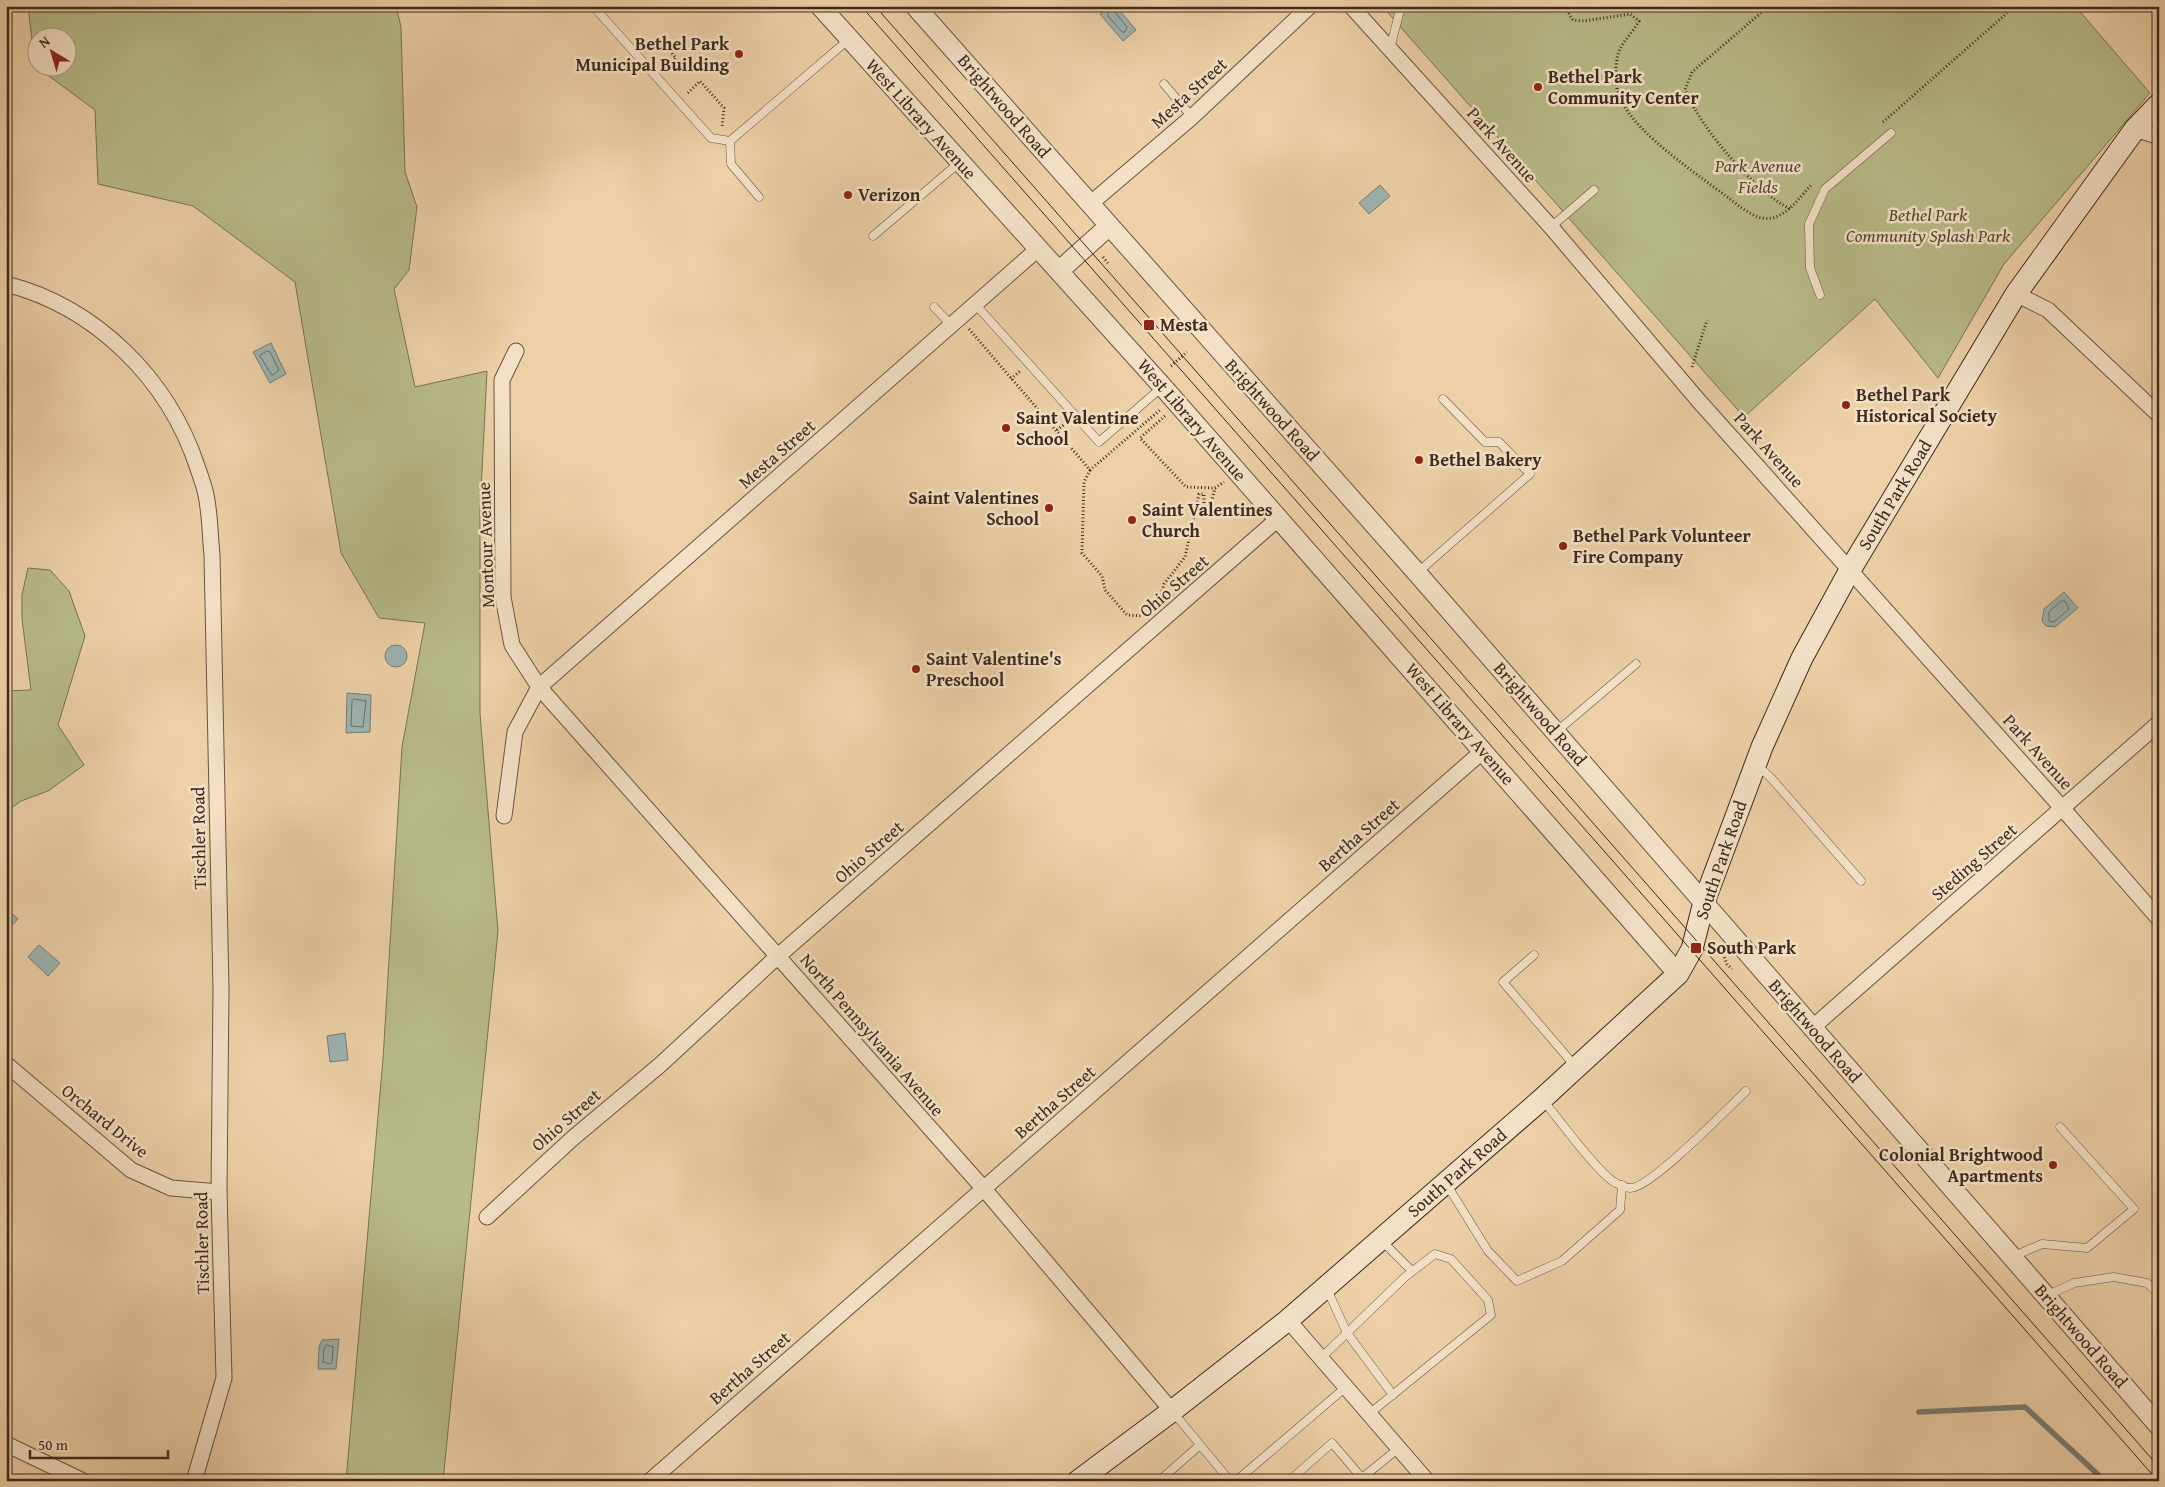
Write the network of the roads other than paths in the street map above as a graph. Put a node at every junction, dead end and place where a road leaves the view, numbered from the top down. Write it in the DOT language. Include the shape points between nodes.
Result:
graph roads {
  1 [pos="593,6"];
  2 [pos="820,6"];
  3 [pos="915,6"];
  4 [pos="1310,6"];
  5 [pos="1351,6"];
  6 [pos="1401,6"];
  7 [pos="848,40"];
  8 [pos="1390,51"];
  9 [pos="1164,84"];
  10 [pos="2159,104"];
  11 [pos="1192,117"];
  12 [pos="2135,129"];
  13 [pos="1891,133"];
  14 [pos="2159,138"];
  15 [pos="730,141"];
  16 [pos="960,162"];
  17 [pos="1594,190"];
  18 [pos="759,197"];
  19 [pos="1090,204"];
  20 [pos="1109,226"];
  21 [pos="1551,228"];
  22 [pos="873,236"];
  23 [pos="1039,248"];
  24 [pos="1059,271"];
  25 [pos="6,284"];
  26 [pos="2016,294"];
  27 [pos="1820,295"];
  28 [pos="976,305"];
  29 [pos="934,307"];
  30 [pos="952,326"];
  31 [pos="516,351"];
  32 [pos="1163,386"];
  33 [pos="1443,399"];
  34 [pos="2159,415"];
  35 [pos="1279,518"];
  36 [pos="1850,570"];
  37 [pos="1417,573"];
  38 [pos="1636,664"];
  39 [pos="539,687"];
  40 [pos="2159,723"];
  41 [pos="1556,732"];
  42 [pos="1484,750"];
  43 [pos="1756,763"];
  44 [pos="2063,809"];
  45 [pos="504,816"];
  46 [pos="1861,881"];
  47 [pos="1704,902"];
  48 [pos="2159,919"];
  49 [pos="1534,955"];
  50 [pos="778,956"];
  51 [pos="1678,974"];
  52 [pos="1813,1027"];
  53 [pos="6,1064"];
  54 [pos="1576,1068"];
  55 [pos="1746,1091"];
  56 [pos="1542,1099"];
  57 [pos="2060,1127"];
  58 [pos="1446,1183"];
  59 [pos="1622,1186"];
  60 [pos="984,1189"];
  61 [pos="219,1192"];
  62 [pos="487,1217"];
  63 [pos="1381,1239"];
  64 [pos="2012,1257"];
  65 [pos="1412,1271"];
  66 [pos="1326,1287"];
  67 [pos="2159,1294"];
  68 [pos="2046,1296"];
  69 [pos="1288,1320"];
  70 [pos="1347,1333"];
  71 [pos="1321,1358"];
  72 [pos="1346,1387"];
  73 [pos="1393,1395"];
  74 [pos="1172,1411"];
  75 [pos="1369,1414"];
  76 [pos="2159,1426"];
  77 [pos="6,1444"];
  78 [pos="1200,1445"];
  79 [pos="1399,1448"];
  80 [pos="83,1481"];
  81 [pos="194,1481"];
  82 [pos="650,1481"];
  83 [pos="1078,1481"];
  84 [pos="1158,1481"];
  85 [pos="1230,1481"];
  86 [pos="1236,1481"];
  87 [pos="1290,1481"];
  88 [pos="1427,1481"];
  1 -- 15 [label="lane" via="711,138"];
  2 -- 7 [label="street, West Library Avenue"];
  3 -- 19 [label="street, Brightwood Road"];
  4 -- 11 [label="street, Mesta Street"];
  5 -- 8 [label="street, Park Avenue"];
  6 -- 8 [label="lane"];
  7 -- 15 [label="lane"];
  7 -- 16 [label="street, West Library Avenue"];
  8 -- 21 [label="street, Park Avenue"];
  9 -- 11 [label="lane"];
  10 -- 12 [label="main road, South Park Road"];
  11 -- 19 [label="street, Mesta Street"];
  12 -- 14 [label="street"];
  12 -- 26 [label="main road, South Park Road"];
  13 -- 27 [label="lane" via="1825,189 1809,224 1810,268"];
  15 -- 18 [label="lane" via="731,164"];
  16 -- 22 [label="lane"];
  16 -- 23 [label="street, West Library Avenue"];
  17 -- 21 [label="lane"];
  19 -- 20 [label="street, Brightwood Road"];
  20 -- 24 [label="street"];
  20 -- 37 [label="street, Brightwood Road"];
  21 -- 36 [label="street, Park Avenue" via="1698,400"];
  23 -- 24 [label="street, West Library Avenue"];
  23 -- 28 [label="street, Mesta Street"];
  24 -- 32 [label="street, West Library Avenue"];
  25 -- 61 [label="street, Tischler Road" via="61,304 97,327 132,358 160,390 189,444 206,494 212,555 221,979"];
  26 -- 34 [label="street" via="2048,310"];
  26 -- 36 [label="main road, South Park Road"];
  28 -- 30 [label="street, Mesta Street"];
  28 -- 32 [label="lane" via="1099,442"];
  29 -- 30 [label="lane"];
  30 -- 39 [label="street, Mesta Street"];
  31 -- 39 [label="street, Montour Avenue" via="502,380 504,597 512,645"];
  32 -- 35 [label="street, West Library Avenue"];
  33 -- 37 [label="lane" via="1485,442 1499,442 1530,474"];
  35 -- 42 [label="street, West Library Avenue"];
  35 -- 50 [label="street, Ohio Street"];
  36 -- 43 [label="main road, South Park Road" via="1802,658"];
  36 -- 44 [label="street, Park Avenue"];
  37 -- 41 [label="street, Brightwood Road"];
  38 -- 41 [label="lane"];
  39 -- 45 [label="street" via="515,732"];
  39 -- 50 [label="street, North Pennsylvania Avenue"];
  40 -- 44 [label="street, Steding Street"];
  41 -- 47 [label="street, Brightwood Road"];
  42 -- 51 [label="street, West Library Avenue"];
  42 -- 60 [label="street, Bertha Street"];
  43 -- 46 [label="lane"];
  43 -- 47 [label="main road, South Park Road"];
  44 -- 48 [label="street, Park Avenue"];
  44 -- 52 [label="street, Steding Street"];
  47 -- 51 [label="main road, South Park Road" via="1692,949"];
  47 -- 52 [label="street, Brightwood Road"];
  49 -- 54 [label="lane" via="1503,982"];
  50 -- 60 [label="street, North Pennsylvania Avenue"];
  50 -- 62 [label="street, Ohio Street"];
  51 -- 54 [label="main road, South Park Road"];
  52 -- 64 [label="street, Brightwood Road"];
  53 -- 61 [label="street, Orchard Drive" via="130,1170 172,1188"];
  54 -- 56 [label="main road, South Park Road"];
  55 -- 59 [label="lane" via="1644,1184 1630,1188"];
  56 -- 58 [label="main road, South Park Road"];
  56 -- 59 [label="lane" via="1596,1164 1614,1183"];
  57 -- 64 [label="lane" via="2134,1209 2087,1248 2042,1244"];
  58 -- 59 [label="lane" via="1488,1251 1517,1281 1562,1261 1620,1210"];
  58 -- 63 [label="main road, South Park Road"];
  60 -- 74 [label="street, North Pennsylvania Avenue"];
  60 -- 82 [label="street, Bertha Street"];
  61 -- 81 [label="street, Tischler Road" via="224,1378"];
  63 -- 65 [label="lane"];
  63 -- 66 [label="main road, South Park Road"];
  64 -- 68 [label="street, Brightwood Road"];
  65 -- 70 [label="lane"];
  65 -- 73 [label="lane" via="1435,1254 1451,1259 1488,1300 1491,1316"];
  66 -- 69 [label="main road, South Park Road"];
  66 -- 70 [label="lane"];
  67 -- 68 [label="lane" via="2147,1283 2114,1277 2074,1283"];
  68 -- 76 [label="street, Brightwood Road"];
  69 -- 71 [label="street"];
  69 -- 74 [label="main road, South Park Road"];
  70 -- 71 [label="lane"];
  70 -- 73 [label="lane"];
  71 -- 72 [label="street"];
  72 -- 75 [label="street"];
  72 -- 86 [label="lane"];
  73 -- 75 [label="lane"];
  74 -- 78 [label="lane"];
  74 -- 83 [label="main road, South Park Road"];
  75 -- 79 [label="street"];
  77 -- 80 [label="street"];
  78 -- 84 [label="lane"];
  78 -- 85 [label="lane"];
  79 -- 87 [label="lane" via="1362,1478 1332,1443"];
  79 -- 88 [label="street"];
}
